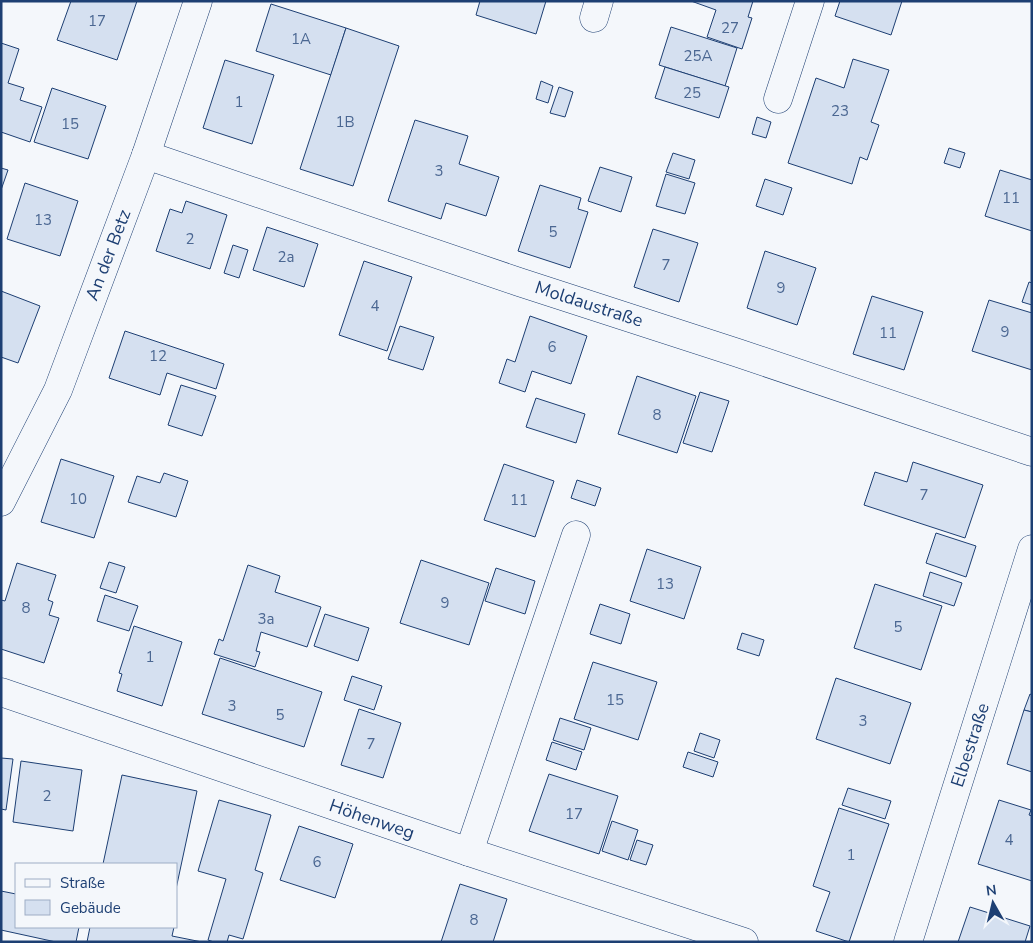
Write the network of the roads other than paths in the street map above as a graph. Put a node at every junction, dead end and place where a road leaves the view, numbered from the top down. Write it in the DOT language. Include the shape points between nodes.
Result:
graph roads {
  1 [pos="198,1"];
  2 [pos="810,1"];
  3 [pos="778,99"];
  4 [pos="146,156"];
  5 [pos="1032,452"];
  6 [pos="1,502"];
  7 [pos="576,535"];
  8 [pos="1032,549"];
  9 [pos="1,692"];
  10 [pos="469,852"];
  11 [pos="744,942"];
  12 [pos="908,942"];
  1 -- 4 [label="street, An der Betz"];
  2 -- 3 [label="street"];
  4 -- 5 [label="street, Moldaustraße"];
  4 -- 6 [label="street, An der Betz" via="58,390"];
  7 -- 10 [label="street"];
  8 -- 12 [label="street, Elbestraße"];
  9 -- 10 [label="street, Höhenweg"];
  10 -- 11 [label="street, Höhenweg"];
}
